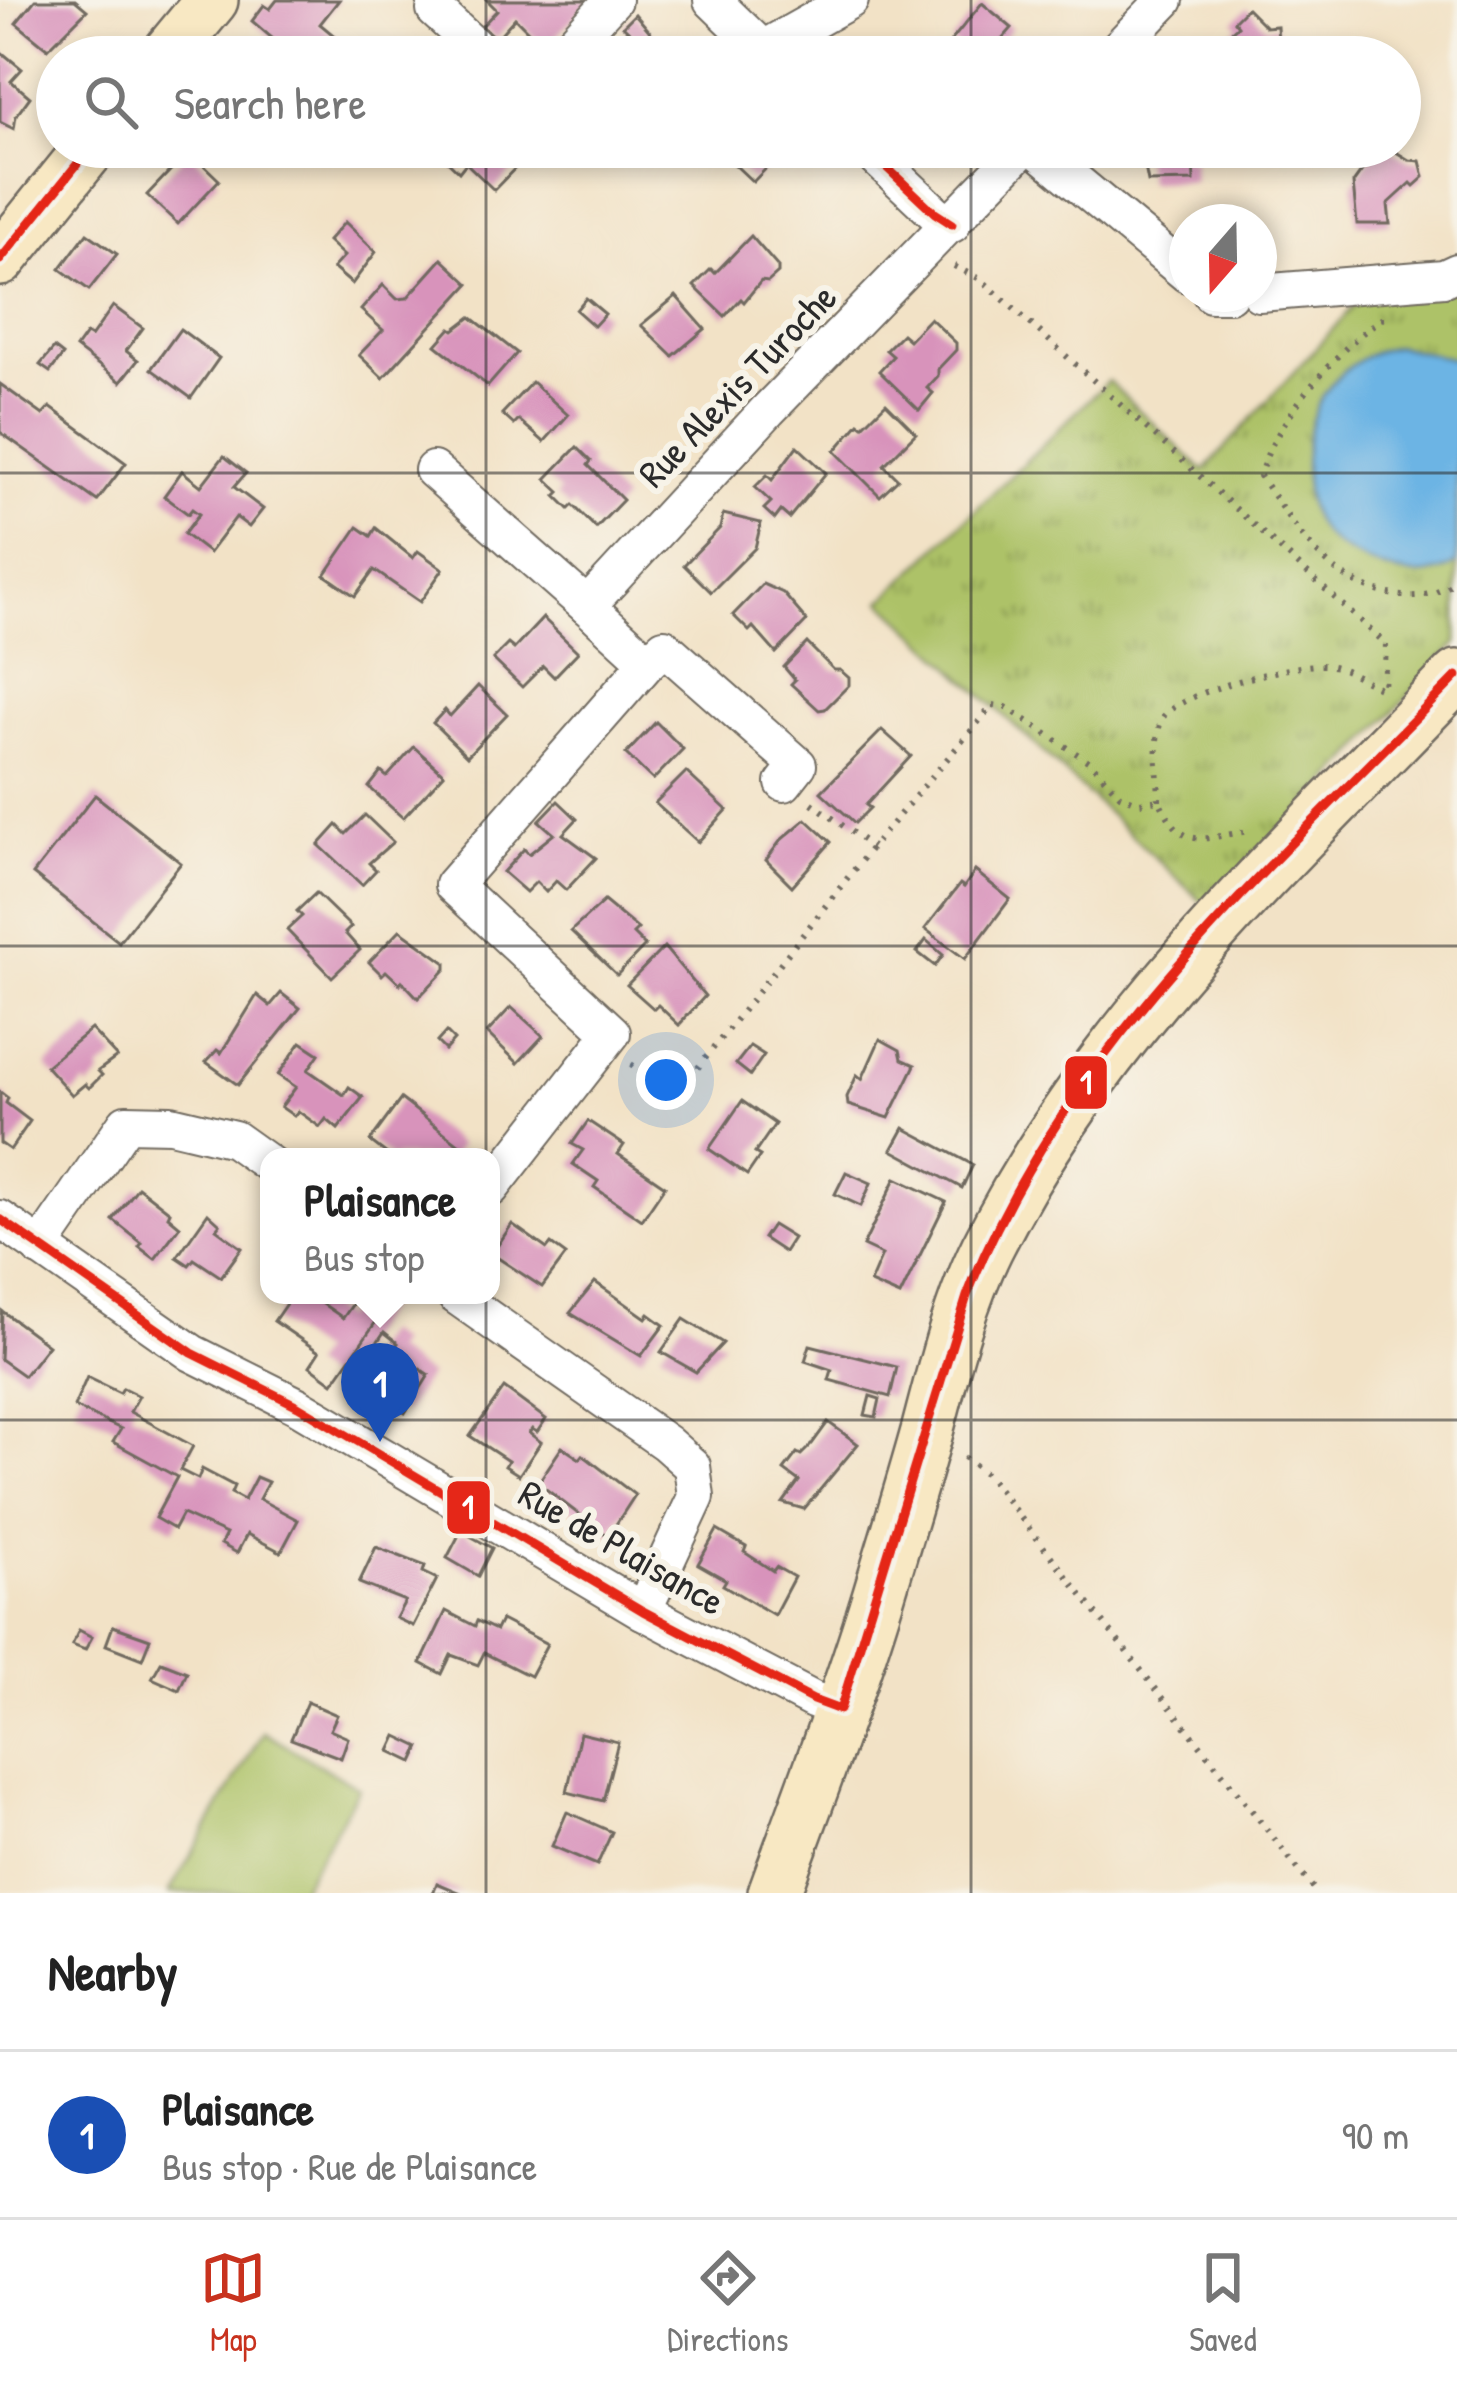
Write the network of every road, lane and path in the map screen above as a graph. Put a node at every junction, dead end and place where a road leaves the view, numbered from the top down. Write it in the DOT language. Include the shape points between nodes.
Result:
graph roads {
  1 [pos="212,0"];
  2 [pos="613,0"];
  3 [pos="712,0"];
  4 [pos="850,0"];
  5 [pos="1165,0"];
  6 [pos="435,10"];
  7 [pos="182,36"];
  8 [pos="464,36"];
  9 [pos="580,36"];
  10 [pos="749,36"];
  11 [pos="794,36"];
  12 [pos="1130,36"];
  13 [pos="75,168"];
  14 [pos="887,168"];
  15 [pos="1004,168"];
  16 [pos="1059,168"];
  17 [pos="952,224"];
  18 [pos="924,251"];
  19 [pos="1169,259"];
  20 [pos="0,260"];
  21 [pos="1457,272"];
  22 [pos="1394,283"];
  23 [pos="1277,291"];
  24 [pos="433,470"];
  25 [pos="1457,580"];
  26 [pos="586,607"];
  27 [pos="649,662"];
  28 [pos="1457,676"];
  29 [pos="1385,689"];
  30 [pos="1371,707"];
  31 [pos="784,783"];
  32 [pos="1159,800"];
  33 [pos="1270,828"];
  34 [pos="872,847"];
  35 [pos="607,1042"];
  36 [pos="260,1158"];
  37 [pos="500,1177"];
  38 [pos="0,1219"];
  39 [pos="40,1248"];
  40 [pos="467,1304"];
  41 [pos="927,1429"];
  42 [pos="643,1610"];
  43 [pos="840,1710"];
  44 [pos="774,1893"];
  45 [pos="1317,1893"];
  1 -- 7 [label="main road"];
  2 -- 9 [label="street"];
  3 -- 10 [label="street"];
  4 -- 11 [label="street"];
  5 -- 12 [label="street"];
  6 -- 8 [label="street"];
  13 -- 20 [label="main road"];
  14 -- 17 [label="street"];
  15 -- 17 [label="street, Rue Alexis Turoche"];
  16 -- 19 [label="street"];
  17 -- 18 [label="street, Rue Alexis Turoche"];
  18 -- 26 [label="street, Rue Alexis Turoche"];
  18 -- 29 [label="path" via="982,280 1386,644"];
  21 -- 22 [label="street"];
  22 -- 23 [label="street"];
  22 -- 25 [label="path" via="1398,310 1366,329 1287,416 1260,476 1338,572 1417,599"];
  24 -- 26 [label="street"];
  26 -- 27 [label="street"];
  27 -- 31 [label="street" via="664,647 798,765"];
  27 -- 35 [label="street" via="453,884 612,1033"];
  28 -- 41 [label="main road" via="1178,968 1056,1125 985,1252"];
  29 -- 30 [label="path"];
  29 -- 32 [label="path" via="1312,665 1180,702 1159,730"];
  31 -- 34 [label="path"];
  32 -- 33 [label="path" via="1173,829 1191,839"];
  32 -- 34 [label="path" via="1120,795 1091,763 993,705"];
  34 -- 35 [label="path" via="685,1084 670,1090 653,1083"];
  35 -- 37 [label="street"];
  36 -- 39 [label="street" via="234,1139 171,1124 126,1124"];
  38 -- 39 [label="street, Rue de Plaisance"];
  39 -- 42 [label="street, Rue de Plaisance" via="192,1353 298,1406"];
  40 -- 42 [label="street" via="692,1466 696,1496"];
  41 -- 43 [label="main road"];
  41 -- 45 [label="path" via="987,1474"];
  42 -- 43 [label="street, Rue de Plaisance"];
  43 -- 44 [label="main road"];
}
